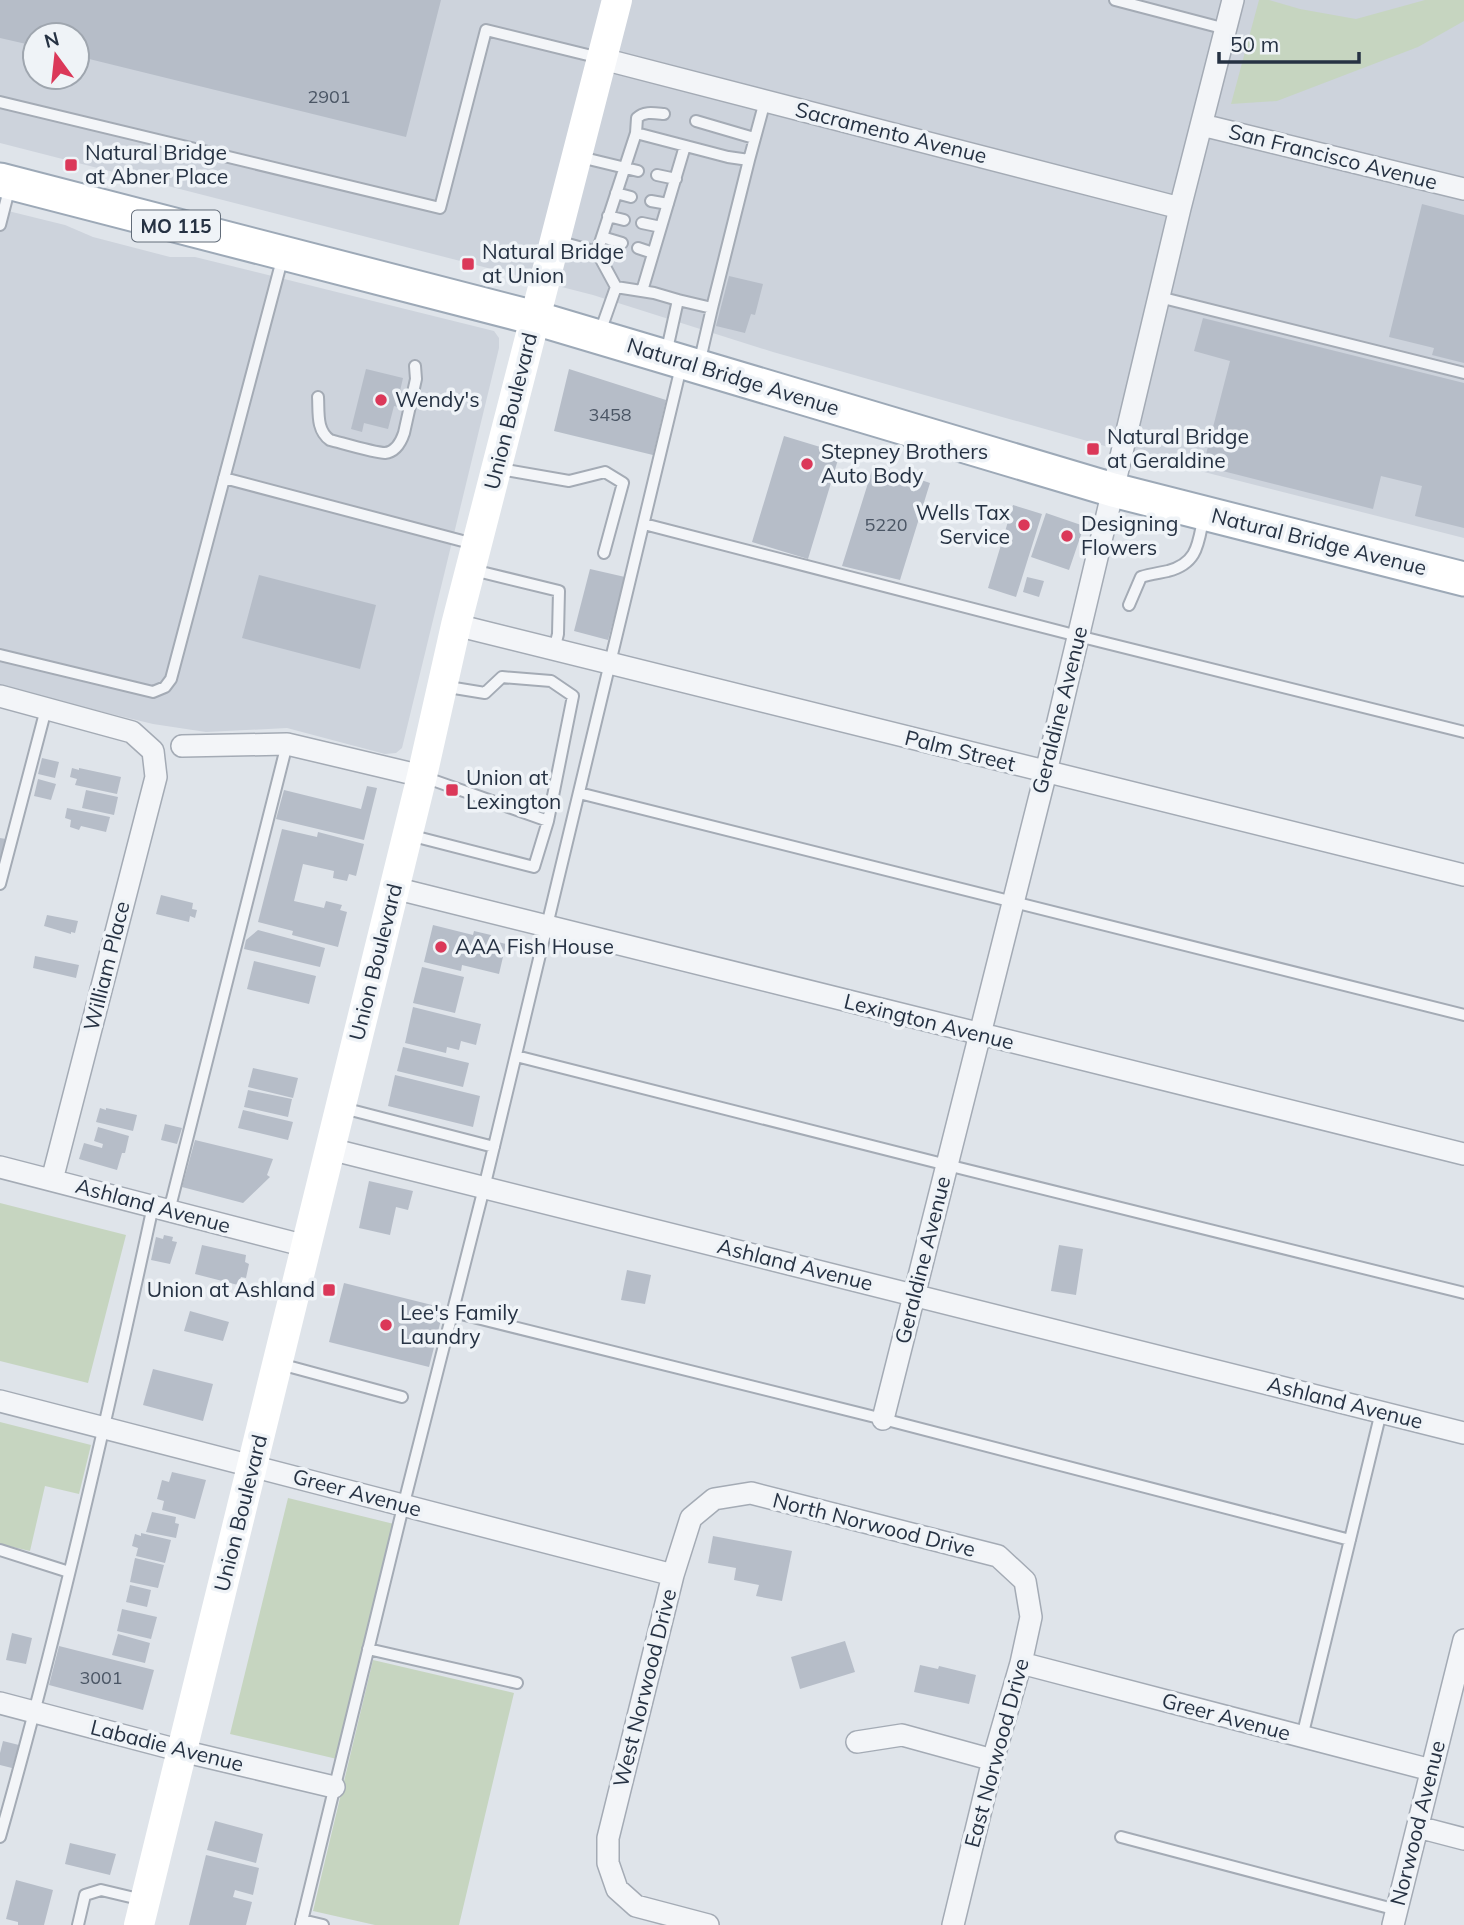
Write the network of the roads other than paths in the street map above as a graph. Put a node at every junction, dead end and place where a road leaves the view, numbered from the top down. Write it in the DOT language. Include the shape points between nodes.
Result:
graph roads {
  1 [pos="617,0"];
  2 [pos="1115,0"];
  3 [pos="1233,0"];
  4 [pos="1226,29"];
  5 [pos="603,59"];
  6 [pos="765,101"];
  7 [pos="0,102"];
  8 [pos="664,114"];
  9 [pos="696,121"];
  10 [pos="1202,125"];
  11 [pos="636,133"];
  12 [pos="754,138"];
  13 [pos="685,146"];
  14 [pos="578,157"];
  15 [pos="749,160"];
  16 [pos="624,168"];
  17 [pos="638,171"];
  18 [pos="657,175"];
  19 [pos="676,179"];
  20 [pos="6,182"];
  21 [pos="1464,189"];
  22 [pos="616,193"];
  23 [pos="631,197"];
  24 [pos="651,201"];
  25 [pos="668,204"];
  26 [pos="1180,208"];
  27 [pos="608,216"];
  28 [pos="624,220"];
  29 [pos="642,223"];
  30 [pos="0,225"];
  31 [pos="661,227"];
  32 [pos="602,237"];
  33 [pos="556,241"];
  34 [pos="622,243"];
  35 [pos="638,248"];
  36 [pos="597,252"];
  37 [pos="284,253"];
  38 [pos="653,253"];
  39 [pos="616,287"];
  40 [pos="642,291"];
  41 [pos="1159,297"];
  42 [pos="678,300"];
  43 [pos="712,308"];
  44 [pos="536,318"];
  45 [pos="599,337"];
  46 [pos="682,362"];
  47 [pos="415,366"];
  48 [pos="1464,373"];
  49 [pos="317,397"];
  50 [pos="497,468"];
  51 [pos="224,478"];
  52 [pos="1113,490"];
  53 [pos="1204,513"];
  54 [pos="643,524"];
  55 [pos="604,553"];
  56 [pos="474,557"];
  57 [pos="1464,579"];
  58 [pos="1129,606"];
  59 [pos="456,625"];
  60 [pos="1078,636"];
  61 [pos="554,650"];
  62 [pos="0,655"];
  63 [pos="610,663"];
  64 [pos="442,686"];
  65 [pos="0,696"];
  66 [pos="46,709"];
  67 [pos="1464,732"];
  68 [pos="287,744"];
  69 [pos="182,746"];
  70 [pos="1046,772"];
  71 [pos="422,776"];
  72 [pos="579,793"];
  73 [pos="548,821"];
  74 [pos="407,835"];
  75 [pos="1464,874"];
  76 [pos="0,884"];
  77 [pos="394,888"];
  78 [pos="1013,902"];
  79 [pos="547,926"];
  80 [pos="1464,1015"];
  81 [pos="979,1034"];
  82 [pos="516,1056"];
  83 [pos="340,1107"];
  84 [pos="494,1147"];
  85 [pos="330,1149"];
  86 [pos="1464,1154"];
  87 [pos="947,1166"];
  88 [pos="0,1167"];
  89 [pos="52,1180"];
  90 [pos="484,1188"];
  91 [pos="161,1208"];
  92 [pos="306,1247"];
  93 [pos="1464,1293"];
  94 [pos="914,1295"];
  95 [pos="453,1312"];
  96 [pos="278,1363"];
  97 [pos="402,1397"];
  98 [pos="0,1401"];
  99 [pos="1381,1412"];
  100 [pos="883,1419"];
  101 [pos="104,1427"];
  102 [pos="1464,1433"];
  103 [pos="252,1465"];
  104 [pos="714,1499"];
  105 [pos="403,1507"];
  106 [pos="1350,1541"];
  107 [pos="0,1550"];
  108 [pos="69,1572"];
  109 [pos="673,1575"];
  110 [pos="1025,1581"];
  111 [pos="1464,1640"];
  112 [pos="368,1648"];
  113 [pos="1021,1664"];
  114 [pos="517,1683"];
  115 [pos="0,1703"];
  116 [pos="36,1712"];
  117 [pos="1302,1737"];
  118 [pos="857,1742"];
  119 [pos="182,1751"];
  120 [pos="993,1760"];
  121 [pos="1431,1770"];
  122 [pos="334,1787"];
  123 [pos="1418,1827"];
  124 [pos="0,1837"];
  125 [pos="1121,1838"];
  126 [pos="1464,1839"];
  127 [pos="142,1913"];
  128 [pos="1395,1917"];
  129 [pos="302,1922"];
  130 [pos="78,1925"];
  131 [pos="323,1925"];
  132 [pos="708,1925"];
  133 [pos="953,1925"];
  1 -- 5 [label="main road, Union Boulevard"];
  2 -- 4 [label="lane"];
  3 -- 4 [label="street, Geraldine Avenue"];
  4 -- 10 [label="street, Geraldine Avenue"];
  5 -- 6 [label="street, Sacramento Avenue"];
  5 -- 7 [label="lane" via="486,30 440,208"];
  5 -- 14 [label="main road, Union Boulevard"];
  6 -- 12 [label="lane"];
  6 -- 26 [label="street, Sacramento Avenue"];
  8 -- 11 [label="lane" via="640,115"];
  9 -- 12 [label="lane"];
  10 -- 21 [label="street, San Francisco Avenue"];
  10 -- 26 [label="street, Geraldine Avenue"];
  11 -- 13 [label="lane"];
  11 -- 16 [label="lane"];
  12 -- 15 [label="lane"];
  13 -- 15 [label="lane"];
  13 -- 19 [label="lane"];
  14 -- 16 [label="lane"];
  14 -- 33 [label="main road, Union Boulevard"];
  15 -- 43 [label="lane"];
  16 -- 17 [label="lane"];
  16 -- 22 [label="lane"];
  18 -- 19 [label="lane"];
  19 -- 25 [label="lane"];
  20 -- 30 [label="lane"];
  20 -- 37 [label="main road, Natural Bridge Avenue / MO 115"];
  22 -- 23 [label="lane"];
  22 -- 27 [label="lane"];
  24 -- 25 [label="lane"];
  25 -- 31 [label="lane"];
  26 -- 41 [label="street, Geraldine Avenue"];
  27 -- 28 [label="lane"];
  27 -- 32 [label="lane"];
  29 -- 31 [label="lane"];
  31 -- 38 [label="lane"];
  32 -- 34 [label="lane"];
  32 -- 36 [label="lane"];
  33 -- 36 [label="lane"];
  33 -- 44 [label="main road, Union Boulevard"];
  35 -- 38 [label="lane"];
  36 -- 39 [label="lane"];
  37 -- 44 [label="main road, Natural Bridge Avenue / MO 115"];
  37 -- 51 [label="lane"];
  38 -- 40 [label="lane"];
  39 -- 40 [label="lane"];
  39 -- 45 [label="lane"];
  40 -- 42 [label="lane"];
  41 -- 48 [label="lane"];
  41 -- 52 [label="street, Geraldine Avenue"];
  42 -- 43 [label="lane"];
  42 -- 46 [label="lane"];
  43 -- 46 [label="lane"];
  44 -- 45 [label="main road, Natural Bridge Avenue / MO 115"];
  44 -- 50 [label="main road, Union Boulevard"];
  45 -- 46 [label="main road, Natural Bridge Avenue / MO 115"];
  46 -- 52 [label="main road, Natural Bridge Avenue / MO 115"];
  46 -- 54 [label="lane"];
  47 -- 49 [label="lane" via="404,433 393,450 384,453 324,436"];
  50 -- 55 [label="lane" via="569,481 605,472 623,483"];
  50 -- 56 [label="main road, Union Boulevard"];
  51 -- 56 [label="lane"];
  51 -- 62 [label="lane" via="171,679 164,687 153,692 139,690"];
  52 -- 53 [label="main road, Natural Bridge Avenue / MO 115"];
  52 -- 60 [label="street, Geraldine Avenue"];
  53 -- 57 [label="main road, Natural Bridge Avenue / MO 115"];
  53 -- 58 [label="lane" via="1192,558 1180,567 1141,577"];
  54 -- 60 [label="lane"];
  54 -- 63 [label="lane"];
  56 -- 59 [label="main road, Union Boulevard"];
  56 -- 61 [label="lane" via="559,591"];
  59 -- 61 [label="street, Palm Street"];
  59 -- 64 [label="main road, Union Boulevard"];
  60 -- 67 [label="lane"];
  60 -- 70 [label="street, Geraldine Avenue"];
  61 -- 63 [label="street, Palm Street"];
  63 -- 70 [label="street, Palm Street"];
  63 -- 72 [label="lane"];
  64 -- 71 [label="main road, Union Boulevard"];
  64 -- 73 [label="lane" via="485,693 502,677 551,681 573,696"];
  65 -- 66 [label="street"];
  66 -- 76 [label="lane"];
  66 -- 89 [label="street, William Place" via="132,732 153,751 156,776"];
  68 -- 69 [label="street"];
  68 -- 71 [label="street"];
  68 -- 91 [label="lane"];
  70 -- 75 [label="street, Palm Street"];
  70 -- 78 [label="street, Geraldine Avenue"];
  71 -- 73 [label="lane"];
  71 -- 74 [label="main road, Union Boulevard"];
  72 -- 78 [label="lane"];
  72 -- 79 [label="lane"];
  73 -- 74 [label="lane" via="534,867"];
  74 -- 77 [label="main road, Union Boulevard"];
  77 -- 79 [label="street, Lexington Avenue"];
  77 -- 83 [label="main road, Union Boulevard"];
  78 -- 80 [label="lane"];
  78 -- 81 [label="street, Geraldine Avenue"];
  79 -- 81 [label="street, Lexington Avenue"];
  79 -- 82 [label="lane"];
  81 -- 86 [label="street, Lexington Avenue"];
  81 -- 87 [label="street, Geraldine Avenue"];
  82 -- 84 [label="lane"];
  82 -- 87 [label="lane"];
  83 -- 84 [label="lane"];
  83 -- 85 [label="main road, Union Boulevard"];
  84 -- 90 [label="lane"];
  85 -- 90 [label="street, Ashland Avenue"];
  85 -- 92 [label="main road, Union Boulevard"];
  87 -- 93 [label="lane"];
  87 -- 94 [label="street, Geraldine Avenue"];
  88 -- 89 [label="street, Ashland Avenue"];
  89 -- 91 [label="street, Ashland Avenue"];
  90 -- 94 [label="street, Ashland Avenue"];
  90 -- 95 [label="lane"];
  91 -- 92 [label="street, Ashland Avenue"];
  91 -- 101 [label="lane"];
  92 -- 96 [label="main road, Union Boulevard"];
  94 -- 99 [label="street, Ashland Avenue"];
  94 -- 100 [label="street, Geraldine Avenue"];
  95 -- 100 [label="lane"];
  95 -- 105 [label="lane"];
  96 -- 97 [label="lane"];
  96 -- 103 [label="main road, Union Boulevard"];
  98 -- 101 [label="street, Greer Avenue"];
  99 -- 102 [label="street, Ashland Avenue"];
  99 -- 106 [label="lane"];
  100 -- 106 [label="lane"];
  101 -- 103 [label="street, Greer Avenue"];
  101 -- 108 [label="lane"];
  103 -- 105 [label="street, Greer Avenue"];
  103 -- 119 [label="main road, Union Boulevard"];
  104 -- 109 [label="street, West Norwood Drive" via="691,1518"];
  104 -- 110 [label="street, North Norwood Drive" via="751,1493 998,1556"];
  105 -- 109 [label="street, Greer Avenue"];
  105 -- 112 [label="lane"];
  106 -- 117 [label="lane"];
  107 -- 108 [label="lane"];
  108 -- 116 [label="lane"];
  109 -- 132 [label="street, West Norwood Drive" via="608,1838 608,1863 617,1889 636,1906"];
  110 -- 113 [label="street, East Norwood Drive" via="1031,1617"];
  111 -- 121 [label="street, Norwood Avenue"];
  112 -- 114 [label="lane"];
  112 -- 122 [label="lane"];
  113 -- 117 [label="street, Greer Avenue"];
  113 -- 120 [label="street, East Norwood Drive"];
  115 -- 116 [label="street, Labadie Avenue"];
  116 -- 119 [label="street, Labadie Avenue"];
  116 -- 124 [label="lane"];
  117 -- 121 [label="street, Greer Avenue"];
  118 -- 120 [label="street" via="902,1735"];
  119 -- 122 [label="street, Labadie Avenue"];
  119 -- 127 [label="main road, Union Boulevard"];
  120 -- 133 [label="street, East Norwood Drive"];
  121 -- 123 [label="street, Norwood Avenue"];
  122 -- 129 [label="lane"];
  123 -- 126 [label="street"];
  123 -- 128 [label="street, Norwood Avenue"];
  125 -- 128 [label="lane"];
  127 -- 130 [label="lane" via="101,1890 85,1895"];
  129 -- 131 [label="lane"];
}
